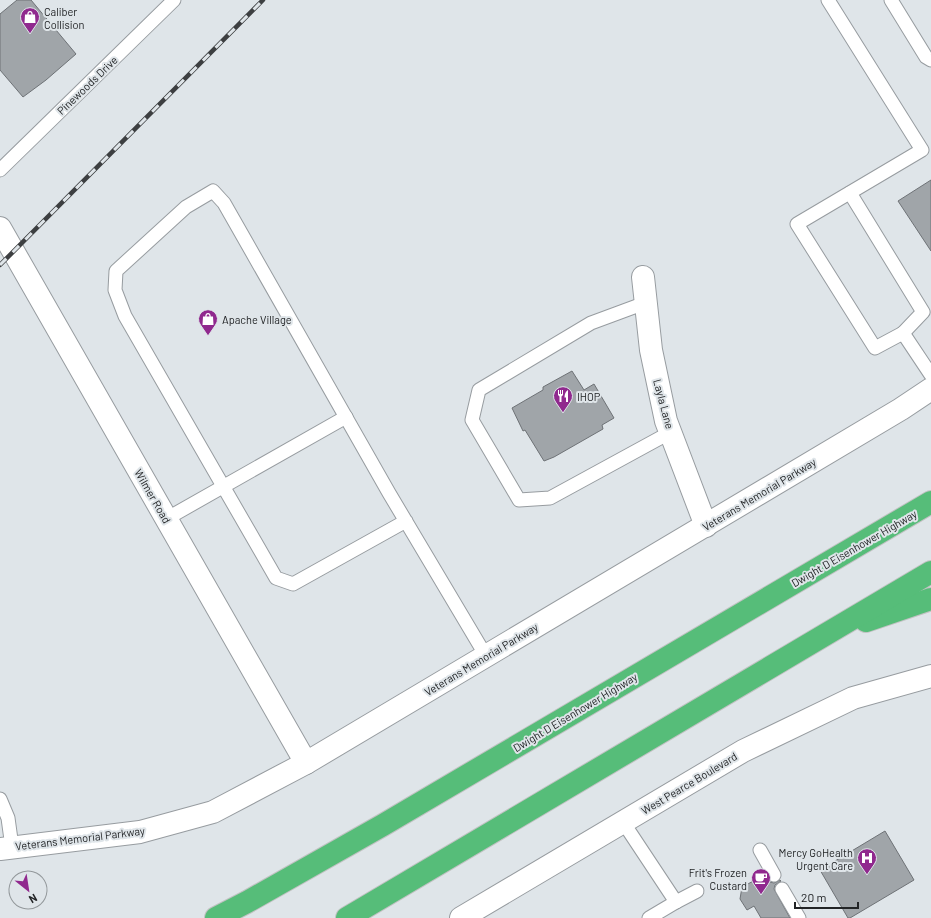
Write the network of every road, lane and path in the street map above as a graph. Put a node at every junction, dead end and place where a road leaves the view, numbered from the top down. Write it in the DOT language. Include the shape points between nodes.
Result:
graph roads {
  1 [pos="174,0"];
  2 [pos="828,0"];
  3 [pos="891,0"];
  4 [pos="931,60"];
  5 [pos="926,147"];
  6 [pos="0,170"];
  7 [pos="850,193"];
  8 [pos="0,228"];
  9 [pos="643,277"];
  10 [pos="645,304"];
  11 [pos="903,333"];
  12 [pos="931,375"];
  13 [pos="931,389"];
  14 [pos="346,417"];
  15 [pos="671,432"];
  16 [pos="224,486"];
  17 [pos="931,502"];
  18 [pos="166,519"];
  19 [pos="406,521"];
  20 [pos="706,526"];
  21 [pos="931,572"];
  22 [pos="931,599"];
  23 [pos="824,636"];
  24 [pos="486,656"];
  25 [pos="931,676"];
  26 [pos="306,763"];
  27 [pos="0,799"];
  28 [pos="623,822"];
  29 [pos="6,848"];
  30 [pos="760,850"];
  31 [pos="774,875"];
  32 [pos="782,889"];
  33 [pos="697,891"];
  34 [pos="676,902"];
  35 [pos="216,918"];
  36 [pos="348,918"];
  37 [pos="461,918"];
  38 [pos="650,918"];
  39 [pos="799,918"];
  1 -- 6 [label="lane, Pinewoods Drive"];
  2 -- 5 [label="lane"];
  3 -- 4 [label="lane" via="926,57"];
  5 -- 7 [label="lane"];
  7 -- 11 [label="lane" via="923,312"];
  7 -- 11 [label="lane" via="797,224 875,348"];
  8 -- 18 [label="street, Wilmer Road"];
  9 -- 10 [label="street, Layla Lane"];
  10 -- 15 [label="street, Layla Lane" via="651,350 666,421"];
  10 -- 15 [label="lane" via="591,323 479,390 472,420 519,500 550,498"];
  11 -- 12 [label="lane"];
  13 -- 20 [label="street, Veterans Memorial Parkway"];
  14 -- 16 [label="lane"];
  14 -- 16 [label="lane" via="224,203 213,191 186,207 116,271 115,290 125,316"];
  14 -- 19 [label="lane"];
  15 -- 20 [label="street, Layla Lane"];
  16 -- 18 [label="lane"];
  16 -- 19 [label="lane" via="276,578 293,584"];
  17 -- 35 [label="highway, Dwight D Eisenhower Highway" via="383,825"];
  18 -- 26 [label="street, Wilmer Road"];
  19 -- 24 [label="lane"];
  20 -- 24 [label="street, Veterans Memorial Parkway"];
  21 -- 23 [label="highway"];
  22 -- 23 [label="highway"];
  23 -- 36 [label="highway"];
  24 -- 26 [label="street, Veterans Memorial Parkway"];
  25 -- 28 [label="street, West Pearce Boulevard" via="853,698 744,751"];
  26 -- 29 [label="street, Veterans Memorial Parkway" via="213,812 140,832"];
  27 -- 29 [label="lane" via="8,818"];
  28 -- 34 [label="lane"];
  28 -- 37 [label="street, West Pearce Boulevard"];
  30 -- 31 [label="lane"];
  32 -- 39 [label="lane"];
  33 -- 34 [label="lane"];
  34 -- 38 [label="lane"];
}
